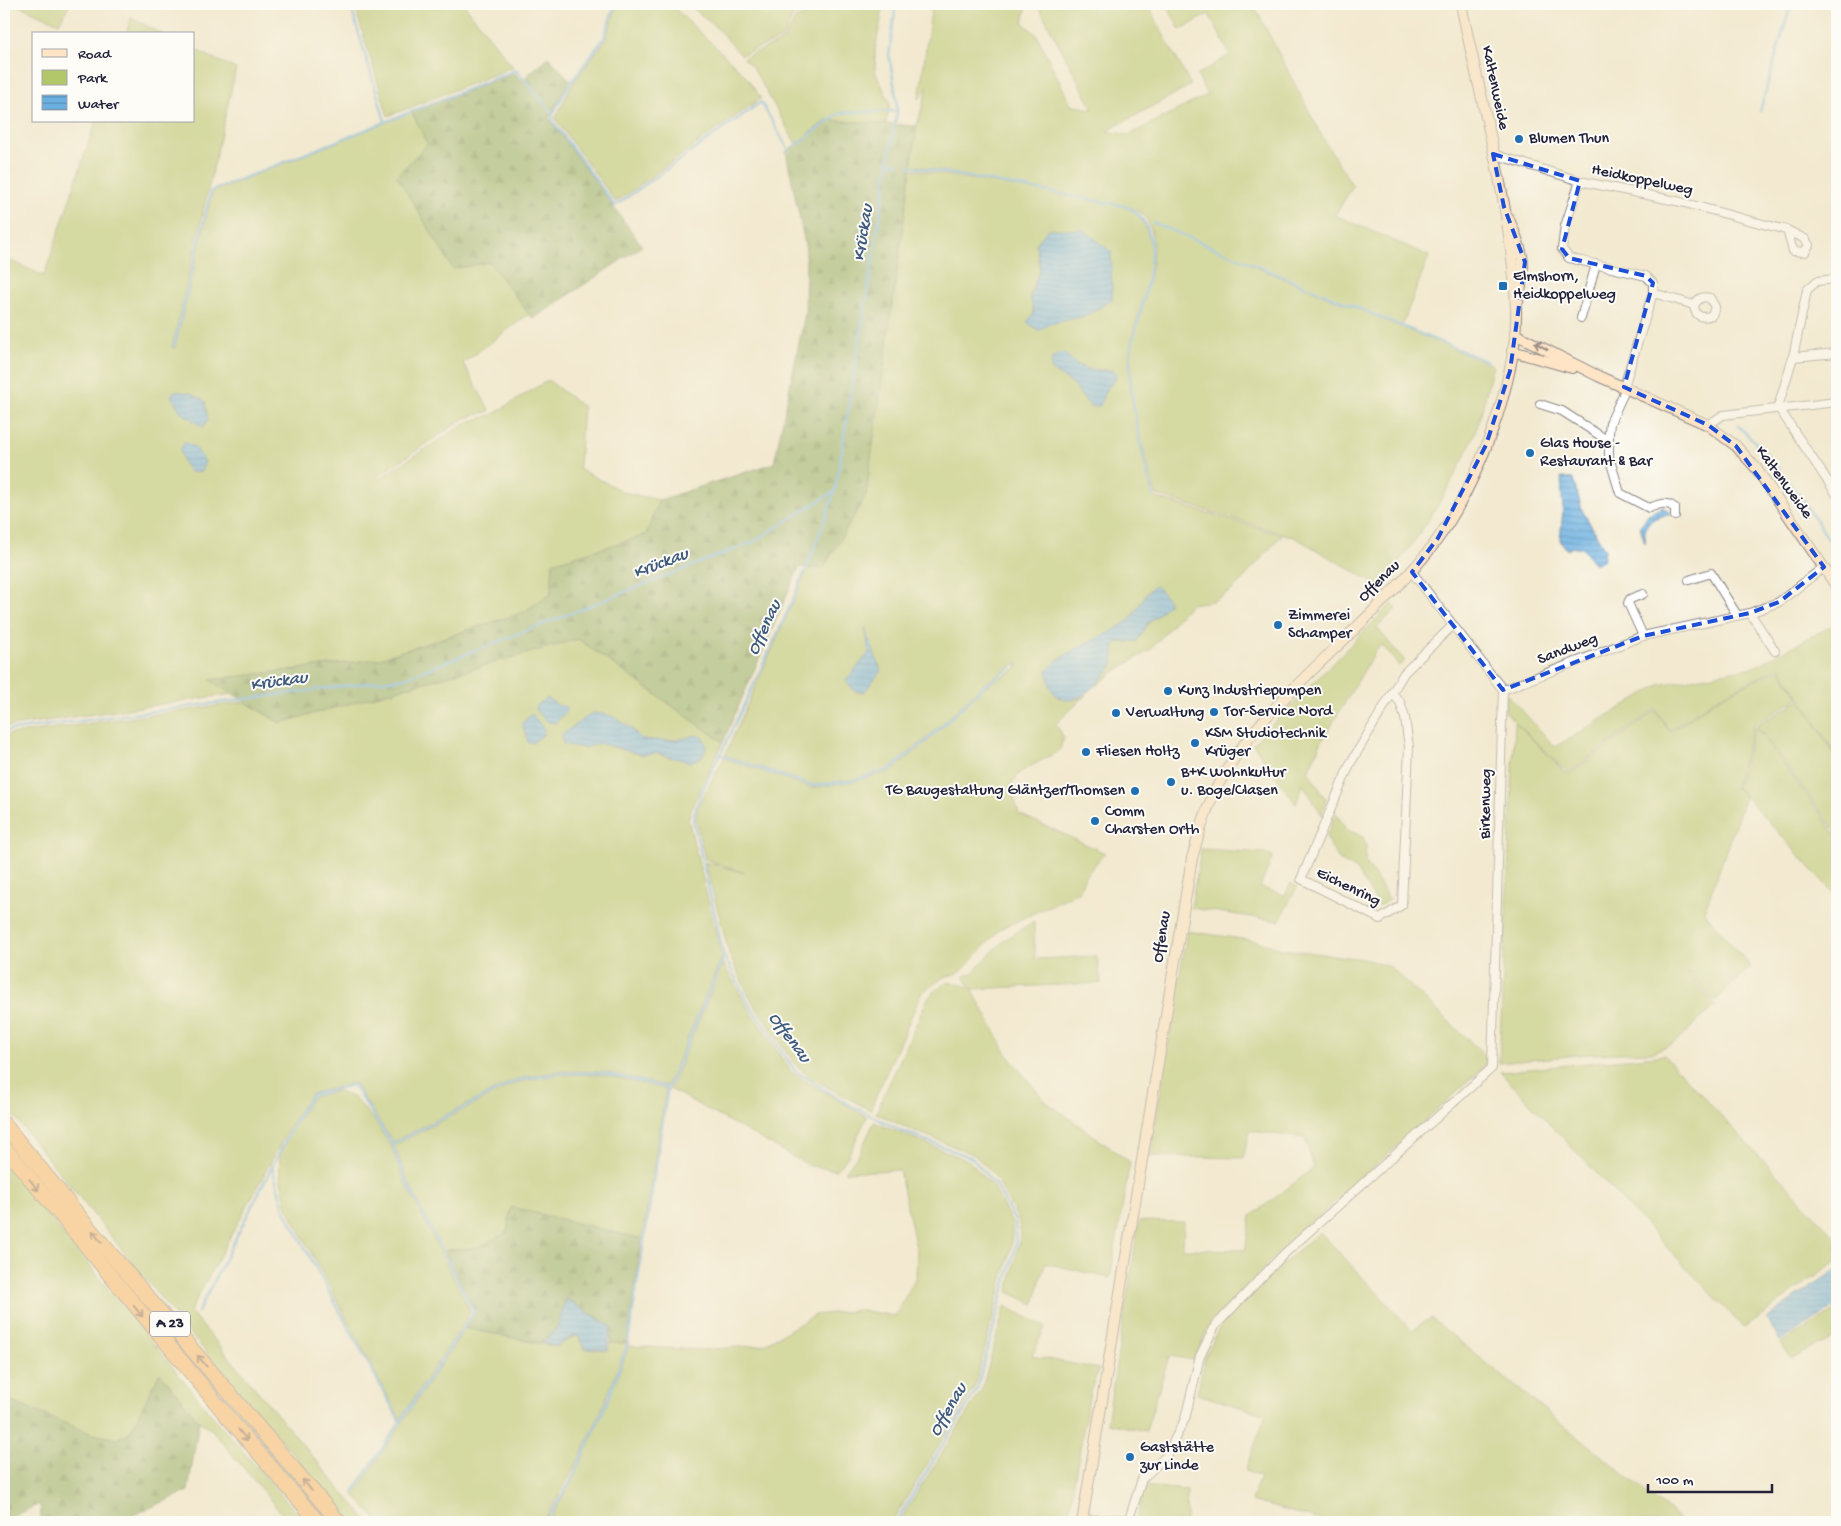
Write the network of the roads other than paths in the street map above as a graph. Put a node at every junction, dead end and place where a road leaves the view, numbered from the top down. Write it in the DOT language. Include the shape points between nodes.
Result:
graph roads {
  1 [pos="1461,4"];
  2 [pos="1493,154"];
  3 [pos="1580,182"];
  4 [pos="1787,230"];
  5 [pos="1596,264"];
  6 [pos="1837,279"];
  7 [pos="1653,293"];
  8 [pos="1694,305"];
  9 [pos="1581,318"];
  10 [pos="1515,334"];
  11 [pos="1512,351"];
  12 [pos="1837,353"];
  13 [pos="1792,357"];
  14 [pos="1598,376"];
  15 [pos="1625,387"];
  16 [pos="1837,402"];
  17 [pos="1540,404"];
  18 [pos="1778,407"];
  19 [pos="1708,425"];
  20 [pos="1610,442"];
  21 [pos="1484,451"];
  22 [pos="1837,495"];
  23 [pos="1675,516"];
  24 [pos="1824,567"];
  25 [pos="1412,572"];
  26 [pos="1689,580"];
  27 [pos="1837,587"];
  28 [pos="1643,594"];
  29 [pos="1750,613"];
  30 [pos="1737,615"];
  31 [pos="1453,625"];
  32 [pos="1643,636"];
  33 [pos="1775,650"];
  34 [pos="1503,690"];
  35 [pos="1392,693"];
  36 [pos="4,1124"];
  37 [pos="4,1147"];
  38 [pos="1082,1521"];
  39 [pos="318,1522"];
  40 [pos="339,1522"];
  1 -- 2 [label="main road, Kaltenweide"];
  2 -- 3 [label="street, Heidkoppelweg"];
  2 -- 10 [label="main road, Kaltenweide" via="1504,207 1516,309"];
  3 -- 4 [label="street, Heidkoppelweg" via="1681,202"];
  3 -- 5 [label="street" via="1565,226 1562,249 1569,258"];
  5 -- 7 [label="street" via="1646,276 1653,283"];
  5 -- 9 [label="street"];
  6 -- 13 [label="street" via="1817,280 1807,290"];
  7 -- 8 [label="street"];
  7 -- 15 [label="street"];
  10 -- 11 [label="main road, Kaltenweide"];
  14 -- 10 [label="main road, Kaltenweide, one-way"];
  11 -- 14 [label="main road, Kaltenweide"];
  11 -- 21 [label="main road, Kaltenweide" via="1510,371"];
  12 -- 13 [label="street"];
  13 -- 18 [label="street"];
  14 -- 15 [label="main road, Kaltenweide"];
  15 -- 19 [label="main road, Kaltenweide"];
  15 -- 20 [label="street" via="1610,423"];
  16 -- 18 [label="street"];
  17 -- 20 [label="street" via="1562,411"];
  18 -- 19 [label="street" via="1723,415"];
  18 -- 22 [label="street"];
  19 -- 24 [label="main road, Kaltenweide" via="1736,446 1756,468"];
  20 -- 23 [label="street" via="1609,457 1620,494 1650,508 1662,503 1670,504 1675,508"];
  21 -- 25 [label="main road, Offenau" via="1470,483 1438,538"];
  24 -- 27 [label="main road, Kaltenweide"];
  24 -- 29 [label="street, Sandweg" via="1779,602"];
  25 -- 31 [label="street"];
  25 -- 38 [label="main road, Offenau" via="1248,739 1218,786 1207,812 1192,858"];
  26 -- 30 [label="street" via="1711,573"];
  28 -- 32 [label="street" via="1628,603"];
  29 -- 30 [label="street, Sandweg"];
  29 -- 33 [label="street"];
  30 -- 32 [label="street, Sandweg"];
  31 -- 34 [label="street"];
  31 -- 35 [label="street, Eichenring" via="1404,673"];
  32 -- 34 [label="street, Sandweg"];
  34 -- 38 [label="street, Birkenweg" via="1492,1068 1284,1254 1215,1326 1200,1356 1185,1419 1166,1456 1142,1479 1129,1519"];
  35 -- 35 [label="street, Eichenring" via="1350,764 1301,879 1380,919 1402,905 1408,747 1405,718 1400,702"];
  40 -- 36 [label="highway, A 23, one-way"];
  37 -- 39 [label="highway, A 23, one-way"];
}
